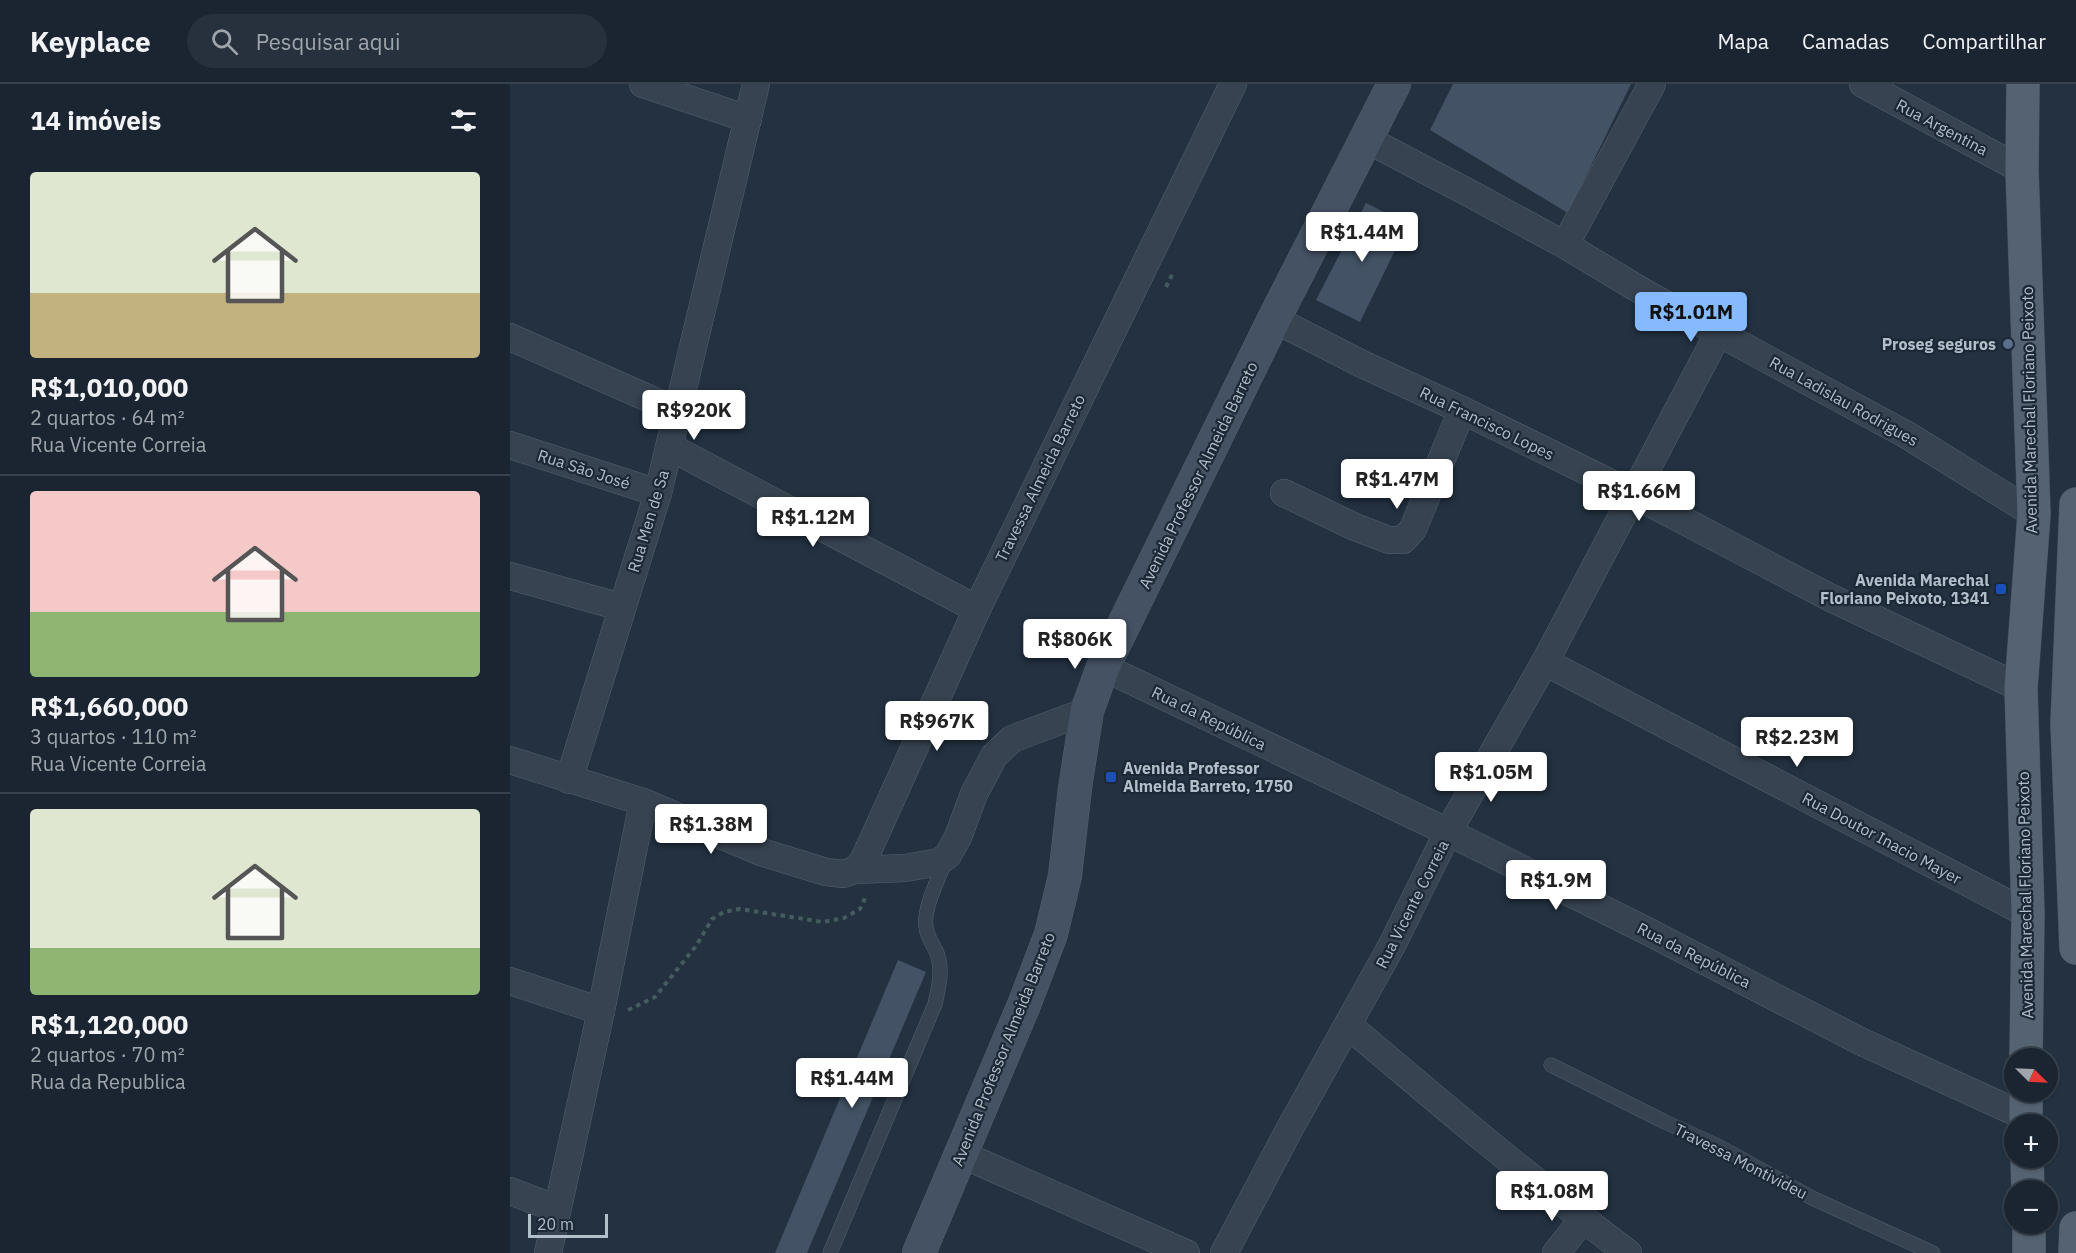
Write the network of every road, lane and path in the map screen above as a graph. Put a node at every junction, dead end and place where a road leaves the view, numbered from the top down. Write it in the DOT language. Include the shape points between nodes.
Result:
graph roads {
  1 [pos="643,84"];
  2 [pos="756,84"];
  3 [pos="1394,84"];
  4 [pos="1652,84"];
  5 [pos="1863,84"];
  6 [pos="2023,84"];
  7 [pos="1228,86"];
  8 [pos="748,119"];
  9 [pos="1366,139"];
  10 [pos="2022,170"];
  11 [pos="1565,245"];
  12 [pos="1274,319"];
  13 [pos="1719,332"];
  14 [pos="510,337"];
  15 [pos="1462,410"];
  16 [pos="676,411"];
  17 [pos="510,445"];
  18 [pos="670,447"];
  19 [pos="658,493"];
  20 [pos="1284,493"];
  21 [pos="1633,494"];
  22 [pos="2076,504"];
  23 [pos="2034,514"];
  24 [pos="2076,522"];
  25 [pos="510,576"];
  26 [pos="621,607"];
  27 [pos="977,609"];
  28 [pos="1545,662"];
  29 [pos="1103,667"];
  30 [pos="2021,688"];
  31 [pos="1088,711"];
  32 [pos="2072,726"];
  33 [pos="510,760"];
  34 [pos="569,780"];
  35 [pos="643,802"];
  36 [pos="1448,832"];
  37 [pos="948,855"];
  38 [pos="855,870"];
  39 [pos="2028,914"];
  40 [pos="2076,945"];
  41 [pos="510,981"];
  42 [pos="601,1011"];
  43 [pos="1348,1025"];
  44 [pos="2026,1048"];
  45 [pos="1551,1065"];
  46 [pos="2026,1111"];
  47 [pos="961,1154"];
  48 [pos="510,1191"];
  49 [pos="557,1209"];
  50 [pos="1583,1219"];
  51 [pos="2076,1228"];
  52 [pos="2029,1234"];
  53 [pos="548,1253"];
  54 [pos="830,1253"];
  55 [pos="919,1253"];
  56 [pos="1186,1253"];
  57 [pos="1224,1253"];
  58 [pos="1556,1253"];
  59 [pos="1628,1253"];
  60 [pos="1933,1253"];
  61 [pos="2029,1253"];
  62 [pos="2075,1253"];
  1 -- 8 [label="street"];
  2 -- 8 [label="street, Rua Men de Sa"];
  3 -- 9 [label="main road, Avenida Professor Almeida Barreto"];
  4 -- 11 [label="street"];
  5 -- 10 [label="street, Rua Argentina"];
  6 -- 10 [label="main road, Avenida Marechal Floriano Peixoto"];
  7 -- 27 [label="street, Travessa Almeida Barreto"];
  8 -- 16 [label="street, Rua Men de Sa"];
  9 -- 11 [label="street, Rua Ladislau Rodrigues"];
  9 -- 12 [label="main road, Avenida Professor Almeida Barreto"];
  10 -- 23 [label="main road, Avenida Marechal Floriano Peixoto"];
  11 -- 13 [label="street, Rua Ladislau Rodrigues"];
  12 -- 15 [label="street, Rua Francisco Lopes"];
  12 -- 29 [label="main road, Avenida Professor Almeida Barreto"];
  13 -- 21 [label="street, Rua Vicente Correia"];
  13 -- 23 [label="street, Rua Ladislau Rodrigues" via="1907,435"];
  14 -- 16 [label="street"];
  15 -- 20 [label="street" via="1413,529 1403,540 1389,540 1355,527"];
  15 -- 21 [label="street, Rua Francisco Lopes"];
  16 -- 18 [label="street, Rua Men de Sa"];
  17 -- 19 [label="street, Rua São José"];
  18 -- 19 [label="street, Rua Men de Sa"];
  18 -- 27 [label="street"];
  19 -- 26 [label="street, Rua Men de Sa"];
  21 -- 28 [label="street, Rua Vicente Correia"];
  21 -- 30 [label="street, Rua Francisco Lopes" via="1830,597"];
  22 -- 24 [label="main road"];
  23 -- 30 [label="main road, Avenida Marechal Floriano Peixoto"];
  24 -- 32 [label="main road"];
  25 -- 26 [label="street"];
  26 -- 34 [label="street, Rua Men de Sa"];
  27 -- 38 [label="street, Travessa Almeida Barreto" via="871,844"];
  28 -- 36 [label="street, Rua Vicente Correia"];
  28 -- 39 [label="street, Rua Doutor Inacio Mayer"];
  29 -- 31 [label="main road, Avenida Professor Almeida Barreto"];
  29 -- 36 [label="street, Rua da República"];
  30 -- 39 [label="main road, Avenida Marechal Floriano Peixoto"];
  31 -- 37 [label="street" via="1012,739 994,756"];
  31 -- 47 [label="main road, Avenida Professor Almeida Barreto" via="1065,876 1051,934"];
  32 -- 40 [label="main road"];
  33 -- 34 [label="street"];
  34 -- 35 [label="street"];
  35 -- 38 [label="street" via="761,852 826,872 843,874"];
  35 -- 42 [label="street"];
  36 -- 43 [label="street, Rua Vicente Correia"];
  36 -- 46 [label="street, Rua da República" via="1862,1042"];
  37 -- 38 [label="street" via="932,864"];
  37 -- 54 [label="lane" via="926,914 929,939 940,966 935,1004"];
  39 -- 44 [label="main road, Avenida Marechal Floriano Peixoto"];
  41 -- 42 [label="street"];
  42 -- 49 [label="street"];
  43 -- 50 [label="street"];
  43 -- 57 [label="street, Rua Vicente Correia"];
  45 -- 60 [label="lane, Travessa Montivideu" via="1718,1146 1812,1198"];
  47 -- 55 [label="main road, Avenida Professor Almeida Barreto"];
  47 -- 56 [label="street"];
  48 -- 49 [label="street"];
  49 -- 53 [label="street"];
  50 -- 58 [label="street"];
  50 -- 59 [label="street"];
  51 -- 62 [label="main road"];
  52 -- 61 [label="main road"];
}
